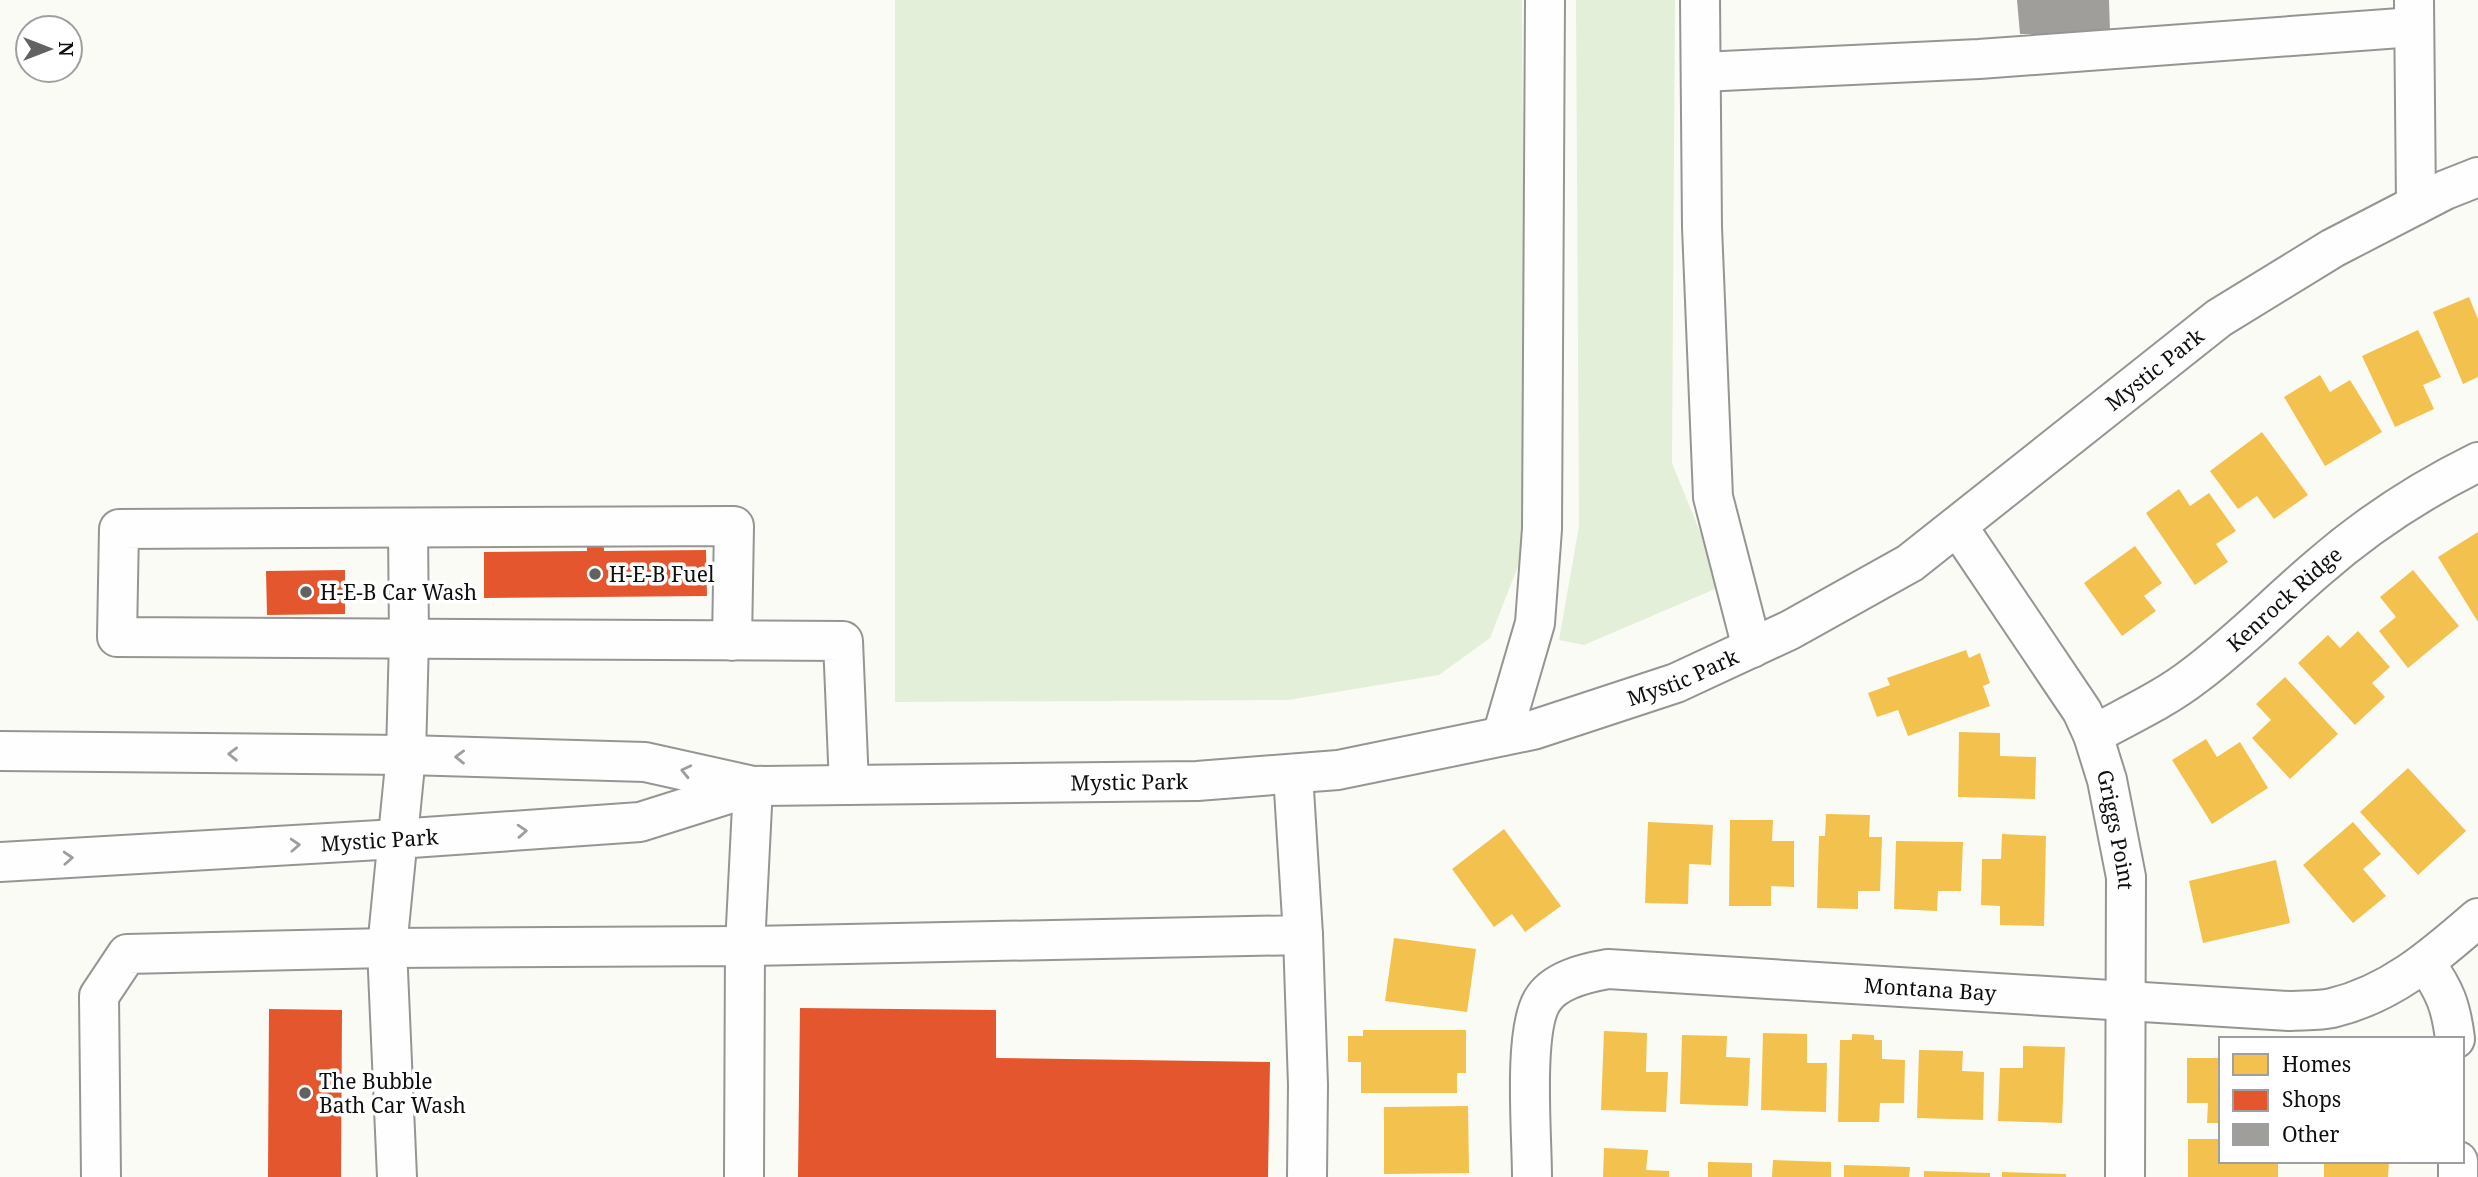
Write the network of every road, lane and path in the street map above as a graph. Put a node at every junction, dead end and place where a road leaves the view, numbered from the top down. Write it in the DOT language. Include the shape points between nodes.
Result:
graph roads {
  1 [pos="1545,0"];
  2 [pos="1700,0"];
  3 [pos="2414,14"];
  4 [pos="1702,72"];
  5 [pos="2478,177"];
  6 [pos="2416,205"];
  7 [pos="2478,462"];
  8 [pos="1958,527"];
  9 [pos="408,528"];
  10 [pos="410,639"];
  11 [pos="732,641"];
  12 [pos="1752,648"];
  13 [pos="2093,735"];
  14 [pos="1502,736"];
  15 [pos="0,751"];
  16 [pos="406,755"];
  17 [pos="1293,774"];
  18 [pos="849,785"];
  19 [pos="753,786"];
  20 [pos="397,839"];
  21 [pos="0,862"];
  22 [pos="2478,918"];
  23 [pos="1303,935"];
  24 [pos="745,946"];
  25 [pos="387,948"];
  26 [pos="2426,964"];
  27 [pos="2126,1001"];
  28 [pos="2455,1037"];
  29 [pos="101,1177"];
  30 [pos="397,1177"];
  31 [pos="744,1177"];
  32 [pos="1307,1177"];
  33 [pos="1532,1177"];
  34 [pos="2125,1177"];
  1 -- 14 [label="street" via="1542,529 1535,623"];
  2 -- 4 [label="street"];
  3 -- 4 [label="street" via="1979,59"];
  3 -- 6 [label="street"];
  4 -- 12 [label="street" via="1702,227 1713,497"];
  5 -- 6 [label="street, Mystic Park"];
  6 -- 8 [label="street, Mystic Park" via="2333,248 2220,318"];
  7 -- 13 [label="street, Kenrock Ridge" via="2363,531 2192,678"];
  8 -- 12 [label="street, Mystic Park" via="1910,563"];
  8 -- 13 [label="street, Griggs Point" via="2082,711"];
  9 -- 10 [label="street"];
  9 -- 10 [label="street" via="119,529 117,637"];
  9 -- 11 [label="street" via="734,526"];
  10 -- 11 [label="street"];
  10 -- 16 [label="street"];
  11 -- 18 [label="street" via="843,642"];
  12 -- 14 [label="street, Mystic Park" via="1676,683"];
  13 -- 27 [label="street, Griggs Point" via="2126,877"];
  14 -- 17 [label="street, Mystic Park" via="1338,770"];
  16 -- 15 [label="street, Mystic Park, one-way"];
  19 -- 16 [label="street, Mystic Park, one-way" via="645,762"];
  16 -- 20 [label="street"];
  17 -- 18 [label="street, Mystic Park" via="1197,781"];
  17 -- 23 [label="street"];
  18 -- 19 [label="street, Mystic Park"];
  20 -- 19 [label="street, Mystic Park, one-way" via="640,822"];
  19 -- 24 [label="street"];
  21 -- 20 [label="street, Mystic Park, one-way"];
  20 -- 25 [label="street"];
  22 -- 26 [label="street, Montana Bay"];
  23 -- 24 [label="street"];
  23 -- 32 [label="street"];
  24 -- 25 [label="street"];
  24 -- 31 [label="street"];
  25 -- 29 [label="street" via="127,954 99,996"];
  25 -- 30 [label="street"];
  26 -- 27 [label="street, Montana Bay" via="2381,992 2330,1008 2289,1011"];
  26 -- 28 [label="street" via="2444,989"];
  27 -- 33 [label="street, Montana Bay" via="1608,970 1579,975 1542,1000 1535,1021 1531,1044"];
  27 -- 34 [label="street, Griggs Point"];
}
